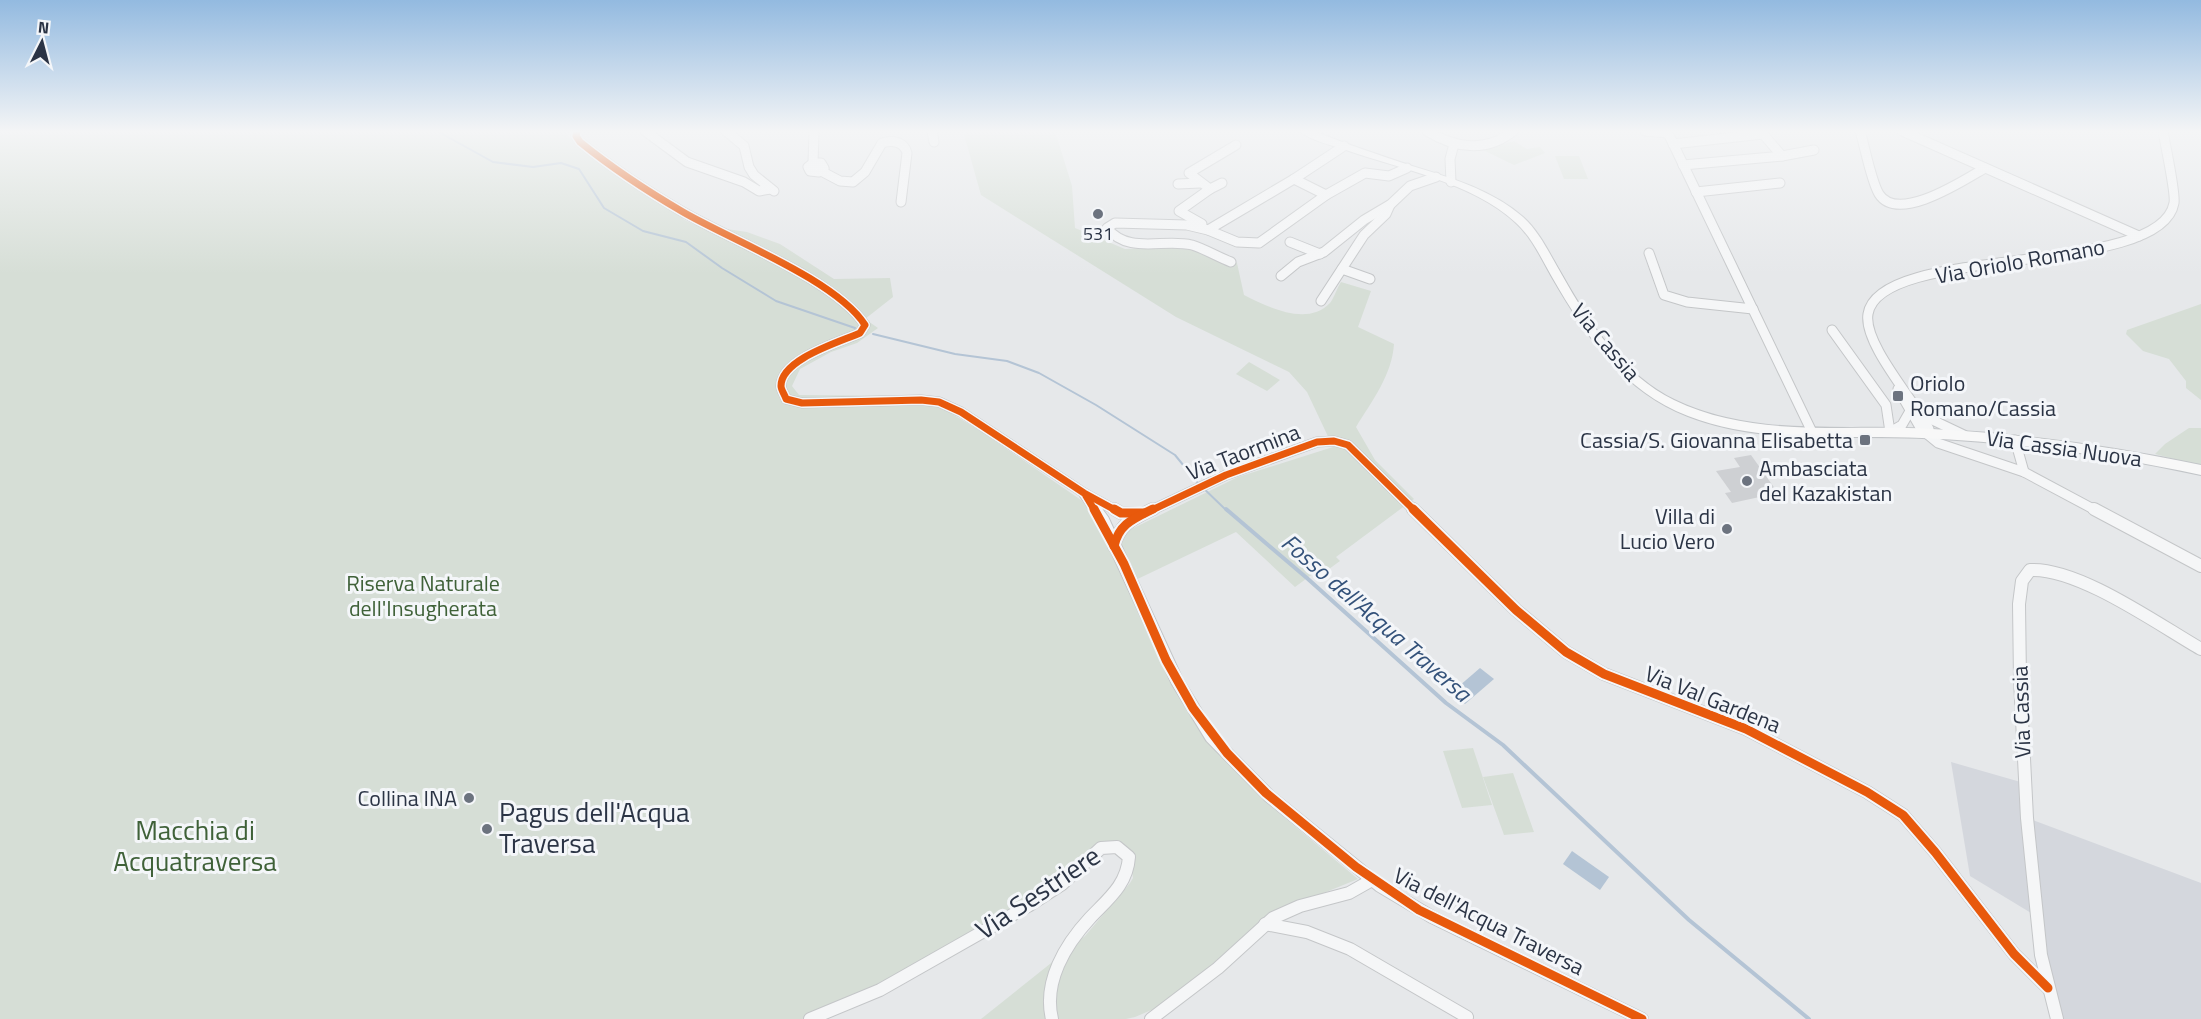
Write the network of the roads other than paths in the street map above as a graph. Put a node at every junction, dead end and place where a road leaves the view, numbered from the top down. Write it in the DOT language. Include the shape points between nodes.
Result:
graph roads {
  1 [pos="631,179"];
  2 [pos="733,179"];
  3 [pos="758,179"];
  4 [pos="834,179"];
  5 [pos="857,179"];
  6 [pos="904,179"];
  7 [pos="1195,179"];
  8 [pos="1294,179"];
  9 [pos="1357,179"];
  10 [pos="1409,179"];
  11 [pos="1427,179"];
  12 [pos="1441,179"];
  13 [pos="1451,179"];
  14 [pos="1690,179"];
  15 [pos="1874,179"];
  16 [pos="1967,179"];
  17 [pos="2009,179"];
  18 [pos="2171,179"];
  19 [pos="1451,182"];
  20 [pos="1200,183"];
  21 [pos="1222,183"];
  22 [pos="1780,183"];
  23 [pos="1178,184"];
  24 [pos="1410,186"];
  25 [pos="1210,189"];
  26 [pos="1696,192"];
  27 [pos="1326,195"];
  28 [pos="901,202"];
  29 [pos="1390,204"];
  30 [pos="1205,229"];
  31 [pos="2139,236"];
  32 [pos="1290,242"];
  33 [pos="1649,253"];
  34 [pos="1320,254"];
  35 [pos="1232,262"];
  36 [pos="1342,269"];
  37 [pos="1281,276"];
  38 [pos="1370,279"];
  39 [pos="1314,288"];
  40 [pos="1326,292"];
  41 [pos="1321,301"];
  42 [pos="1754,309"];
  43 [pos="1832,330"];
  44 [pos="1896,380"];
  45 [pos="1910,411"];
  46 [pos="1924,416"];
  47 [pos="1812,432"];
  48 [pos="1890,432"];
  49 [pos="1927,434"];
  50 [pos="1967,435"];
  51 [pos="2015,440"];
  52 [pos="1354,449"];
  53 [pos="2201,470"];
  54 [pos="2025,472"];
  55 [pos="1084,493"];
  56 [pos="1146,512"];
  57 [pos="1114,546"];
  58 [pos="2201,566"];
  59 [pos="2201,650"];
  60 [pos="1372,880"];
  61 [pos="1265,924"];
  62 [pos="2048,988"];
  63 [pos="1467,1017"];
  64 [pos="810,1019"];
  65 [pos="1052,1019"];
  66 [pos="1151,1019"];
  67 [pos="1642,1019"];
  68 [pos="2056,1019"];
  1 -- 55 [label="street, Via dell'Acqua Traversa" via="715,230 829,291 859,314 865,324 862,331 815,352 790,369 782,387 783,396 789,401 939,402 961,412"];
  2 -- 3 [label="street" via="759,191 773,190"];
  4 -- 5 [label="street" via="840,182"];
  6 -- 28 [label="street"];
  7 -- 20 [label="street"];
  8 -- 27 [label="street"];
  8 -- 30 [label="street"];
  9 -- 27 [label="street"];
  10 -- 24 [label="street"];
  11 -- 24 [label="street"];
  12 -- 19 [label="main road, Via Cassia"];
  13 -- 19 [label="street"];
  14 -- 26 [label="street"];
  15 -- 16 [label="street" via="1883,200 1905,204 1935,197"];
  17 -- 31 [label="street"];
  18 -- 31 [label="street, Via Oriolo Romano" via="2172,211"];
  19 -- 47 [label="main road, Via Cassia" via="1494,202 1524,224 1607,351 1651,392 1683,409 1720,420 1771,430"];
  20 -- 23 [label="street"];
  20 -- 25 [label="street"];
  21 -- 25 [label="street"];
  22 -- 26 [label="street"];
  24 -- 29 [label="street"];
  25 -- 30 [label="street" via="1179,211"];
  26 -- 42 [label="street"];
  27 -- 30 [label="street" via="1259,243 1237,242"];
  29 -- 34 [label="street"];
  29 -- 36 [label="street"];
  30 -- 35 [label="street" via="1115,224 1107,228 1132,244 1191,245"];
  31 -- 44 [label="street, Via Oriolo Romano" via="2104,249 1995,262 1886,288 1870,303 1867,319"];
  32 -- 34 [label="street"];
  33 -- 42 [label="street" via="1664,295 1687,302"];
  34 -- 37 [label="street" via="1298,262"];
  36 -- 38 [label="street"];
  36 -- 40 [label="street"];
  39 -- 40 [label="street"];
  40 -- 41 [label="street"];
  42 -- 47 [label="street"];
  43 -- 48 [label="street" via="1886,405"];
  44 -- 45 [label="street, Via Oriolo Romano"];
  44 -- 46 [label="street, Via Oriolo Romano"];
  45 -- 48 [label="street" via="1902,425"];
  45 -- 49 [label="street, Via Oriolo Romano"];
  46 -- 49 [label="street, Via Oriolo Romano"];
  46 -- 50 [label="street, Via Oriolo Romano"];
  47 -- 48 [label="main road, Via Cassia"];
  48 -- 49 [label="main road, Via Cassia"];
  49 -- 50 [label="main road, Via Cassia Nuova"];
  49 -- 54 [label="street, Via Cassia" via="1940,445"];
  50 -- 51 [label="main road, Via Cassia Nuova"];
  51 -- 53 [label="main road, Via Cassia Nuova" via="2075,446"];
  51 -- 54 [label="street"];
  52 -- 56 [label="street, Via Taormina" via="1334,441 1317,442 1226,475"];
  52 -- 62 [label="street, Via Val Gardena" via="1516,610 1566,652 1604,674 1746,729 1903,815 2014,954"];
  54 -- 58 [label="street, Via Cassia"];
  55 -- 56 [label="street, Via dell'Acqua Traversa" via="1121,513"];
  55 -- 57 [label="street, Via dell'Acqua Traversa" via="1103,520"];
  56 -- 57 [label="street, Via Taormina" via="1118,531"];
  57 -- 60 [label="street, Via dell'Acqua Traversa" via="1177,681 1205,729 1275,802"];
  59 -- 62 [label="street, Via Cassia" via="2056,571 2036,568 2023,578 2019,604 2024,783 2036,916"];
  60 -- 61 [label="street" via="1349,893 1291,909"];
  60 -- 67 [label="street, Via dell'Acqua Traversa" via="1432,917"];
  61 -- 63 [label="street" via="1307,932 1350,949"];
  61 -- 66 [label="street" via="1218,968"];
  62 -- 68 [label="street, Via Cassia"];
  64 -- 65 [label="street, Via Sestriere" via="880,990 932,961 1062,884 1101,848 1118,847 1129,857 1127,872 1065,954 1049,990"];
}
